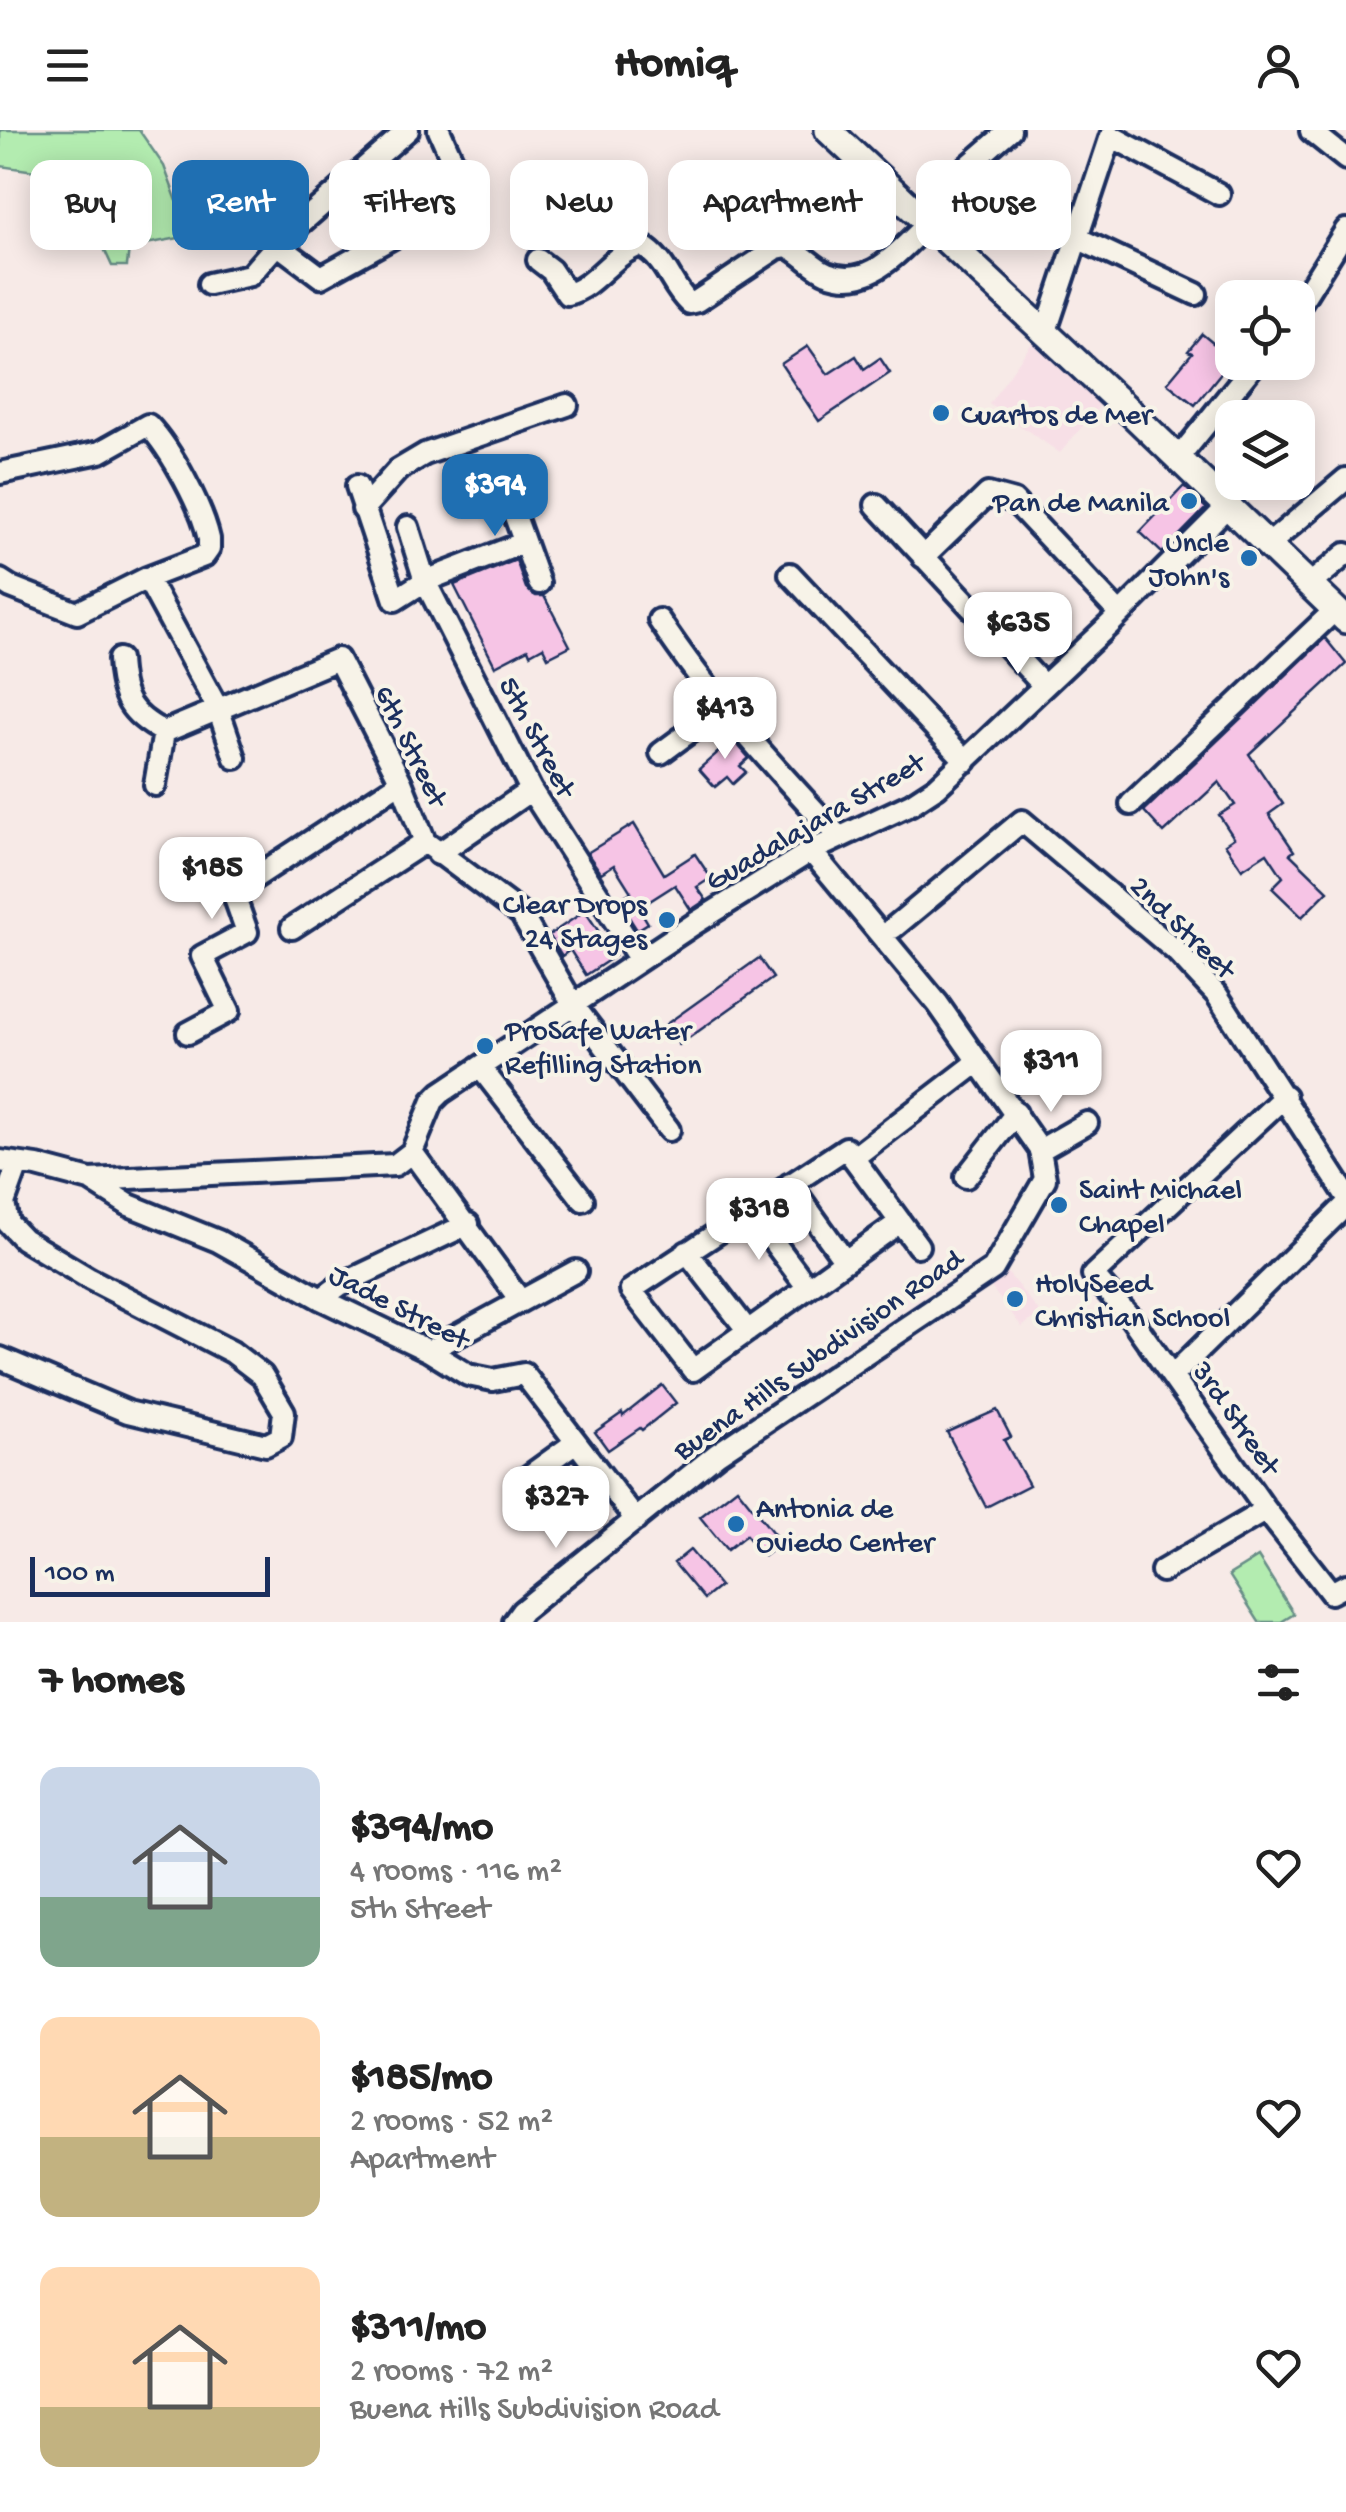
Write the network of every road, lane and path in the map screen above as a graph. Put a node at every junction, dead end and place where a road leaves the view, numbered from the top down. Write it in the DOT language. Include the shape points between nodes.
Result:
graph roads {
  1 [pos="408,130"];
  2 [pos="439,130"];
  3 [pos="828,130"];
  4 [pos="1010,130"];
  5 [pos="1311,132"];
  6 [pos="1346,159"];
  7 [pos="980,160"];
  8 [pos="1219,194"];
  9 [pos="916,212"];
  10 [pos="309,216"];
  11 [pos="916,225"];
  12 [pos="1346,230"];
  13 [pos="1077,238"];
  14 [pos="271,250"];
  15 [pos="284,250"];
  16 [pos="956,250"];
  17 [pos="538,260"];
  18 [pos="1315,280"];
  19 [pos="209,284"];
  20 [pos="1196,294"];
  21 [pos="1045,334"];
  22 [pos="1241,380"];
  23 [pos="567,405"];
  24 [pos="1177,460"];
  25 [pos="0,472"];
  26 [pos="501,478"];
  27 [pos="1346,480"];
  28 [pos="357,486"];
  29 [pos="876,505"];
  30 [pos="1227,506"];
  31 [pos="363,510"];
  32 [pos="408,527"];
  33 [pos="523,543"];
  34 [pos="1268,545"];
  35 [pos="1346,554"];
  36 [pos="923,556"];
  37 [pos="790,574"];
  38 [pos="147,578"];
  39 [pos="0,580"];
  40 [pos="425,581"];
  41 [pos="538,583"];
  42 [pos="1309,585"];
  43 [pos="1120,614"];
  44 [pos="1341,615"];
  45 [pos="659,620"];
  46 [pos="119,659"];
  47 [pos="1044,686"];
  48 [pos="218,711"];
  49 [pos="726,712"];
  50 [pos="155,727"];
  51 [pos="661,753"];
  52 [pos="235,758"];
  53 [pos="966,761"];
  54 [pos="401,782"];
  55 [pos="155,784"];
  56 [pos="531,790"];
  57 [pos="1131,804"];
  58 [pos="838,836"];
  59 [pos="432,848"];
  60 [pos="811,851"];
  61 [pos="292,928"];
  62 [pos="892,928"];
  63 [pos="640,960"];
  64 [pos="574,1006"];
  65 [pos="188,1033"];
  66 [pos="978,1062"];
  67 [pos="480,1067"];
  68 [pos="1285,1096"];
  69 [pos="1016,1112"];
  70 [pos="1087,1123"];
  71 [pos="669,1130"];
  72 [pos="1040,1150"];
  73 [pos="412,1152"];
  74 [pos="850,1153"];
  75 [pos="9,1162"];
  76 [pos="966,1177"];
  77 [pos="90,1180"];
  78 [pos="790,1184"];
  79 [pos="1346,1195"];
  80 [pos="583,1200"];
  81 [pos="1346,1205"];
  82 [pos="750,1209"];
  83 [pos="900,1222"];
  84 [pos="468,1224"];
  85 [pos="918,1246"];
  86 [pos="687,1252"];
  87 [pos="845,1261"];
  88 [pos="576,1271"];
  89 [pos="808,1288"];
  90 [pos="320,1299"];
  91 [pos="520,1300"];
  92 [pos="748,1331"];
  93 [pos="429,1351"];
  94 [pos="0,1358"];
  95 [pos="1172,1376"];
  96 [pos="576,1442"];
  97 [pos="522,1482"];
  98 [pos="1266,1510"];
  99 [pos="636,1520"];
  100 [pos="1162,1571"];
  101 [pos="1339,1589"];
  102 [pos="514,1622"];
  1 -- 10 [label="street"];
  2 -- 15 [label="street" via="468,196 321,277"];
  3 -- 9 [label="main road"];
  4 -- 7 [label="street"];
  5 -- 6 [label="street"];
  8 -- 13 [label="street" via="1112,136"];
  11 -- 17 [label="street" via="878,270 860,278 826,272 787,246 689,302 641,245 567,294"];
  12 -- 18 [label="street"];
  13 -- 20 [label="street"];
  13 -- 21 [label="street"];
  14 -- 19 [label="street" via="250,274"];
  16 -- 21 [label="main road"];
  21 -- 24 [label="main road"];
  22 -- 24 [label="street"];
  23 -- 31 [label="street" via="425,454 398,470"];
  24 -- 30 [label="main road"];
  25 -- 38 [label="street" via="100,452 148,425 175,460 209,540 204,556"];
  26 -- 33 [label="street"];
  27 -- 34 [label="street"];
  28 -- 31 [label="street"];
  29 -- 36 [label="street"];
  30 -- 34 [label="main road"];
  30 -- 43 [label="street, Guadalajara Street"];
  31 -- 40 [label="street" via="395,600"];
  32 -- 40 [label="street, 5th Street"];
  33 -- 40 [label="street"];
  33 -- 41 [label="street"];
  34 -- 42 [label="main road"];
  35 -- 42 [label="street"];
  36 -- 43 [label="street" via="988,494 1014,501"];
  36 -- 47 [label="street"];
  37 -- 53 [label="street"];
  38 -- 39 [label="street" via="77,614"];
  38 -- 48 [label="street"];
  40 -- 56 [label="street, 5th Street"];
  42 -- 44 [label="main road"];
  43 -- 47 [label="street, Guadalajara Street"];
  44 -- 57 [label="street"];
  45 -- 49 [label="street"];
  46 -- 50 [label="street" via="125,698"];
  47 -- 53 [label="street, Guadalajara Street"];
  48 -- 50 [label="street, 6th Street"];
  48 -- 52 [label="street"];
  48 -- 54 [label="street, 6th Street" via="338,659"];
  49 -- 51 [label="street"];
  49 -- 58 [label="street"];
  50 -- 55 [label="street"];
  53 -- 58 [label="street, Guadalajara Street" via="911,804"];
  54 -- 59 [label="street, 6th Street"];
  54 -- 65 [label="street" via="239,888 236,901 247,932 202,956 229,1011"];
  56 -- 59 [label="street"];
  56 -- 63 [label="street, 5th Street"];
  58 -- 60 [label="street, Guadalajara Street"];
  59 -- 61 [label="street"];
  59 -- 64 [label="street, 6th Street" via="521,914"];
  60 -- 63 [label="street, Guadalajara Street"];
  60 -- 66 [label="street"];
  62 -- 68 [label="street, 2nd Street" via="1022,821 1176,951 1217,995"];
  63 -- 64 [label="street, Guadalajara Street"];
  64 -- 67 [label="street, Guadalajara Street"];
  64 -- 71 [label="street, 6th Street"];
  66 -- 69 [label="street"];
  66 -- 74 [label="street"];
  67 -- 73 [label="street, Guadalajara Street" via="432,1101"];
  67 -- 80 [label="street"];
  68 -- 79 [label="street, 2nd Street"];
  68 -- 95 [label="street, 3rd Street" via="1093,1276"];
  69 -- 72 [label="street"];
  69 -- 76 [label="street"];
  70 -- 72 [label="street"];
  72 -- 99 [label="street, Buena Hills Subdivision Road" via="1046,1179 993,1268 717,1454"];
  73 -- 77 [label="street" via="395,1165"];
  73 -- 84 [label="street"];
  74 -- 78 [label="street"];
  74 -- 83 [label="street"];
  75 -- 77 [label="street"];
  75 -- 94 [label="street" via="4,1203 8,1223 23,1240 232,1352 262,1375 284,1412 281,1437 266,1445 128,1412"];
  77 -- 90 [label="street, Jade Street" via="218,1240"];
  78 -- 82 [label="street"];
  78 -- 87 [label="street"];
  81 -- 95 [label="street"];
  82 -- 86 [label="street"];
  82 -- 89 [label="street"];
  83 -- 85 [label="street"];
  83 -- 87 [label="street"];
  84 -- 90 [label="street"];
  84 -- 91 [label="street"];
  86 -- 92 [label="street"];
  86 -- 92 [label="street" via="631,1290 693,1370"];
  87 -- 89 [label="street"];
  88 -- 91 [label="street"];
  89 -- 92 [label="street"];
  90 -- 93 [label="street, Jade Street"];
  91 -- 93 [label="street"];
  93 -- 96 [label="street, Jade Street" via="468,1375 493,1380 524,1374"];
  95 -- 98 [label="street, 3rd Street"];
  96 -- 97 [label="street"];
  96 -- 99 [label="street, Jade Street"];
  98 -- 100 [label="street"];
  98 -- 101 [label="street, 3rd Street"];
  99 -- 102 [label="street, Buena Hills Subdivision Road"];
}
